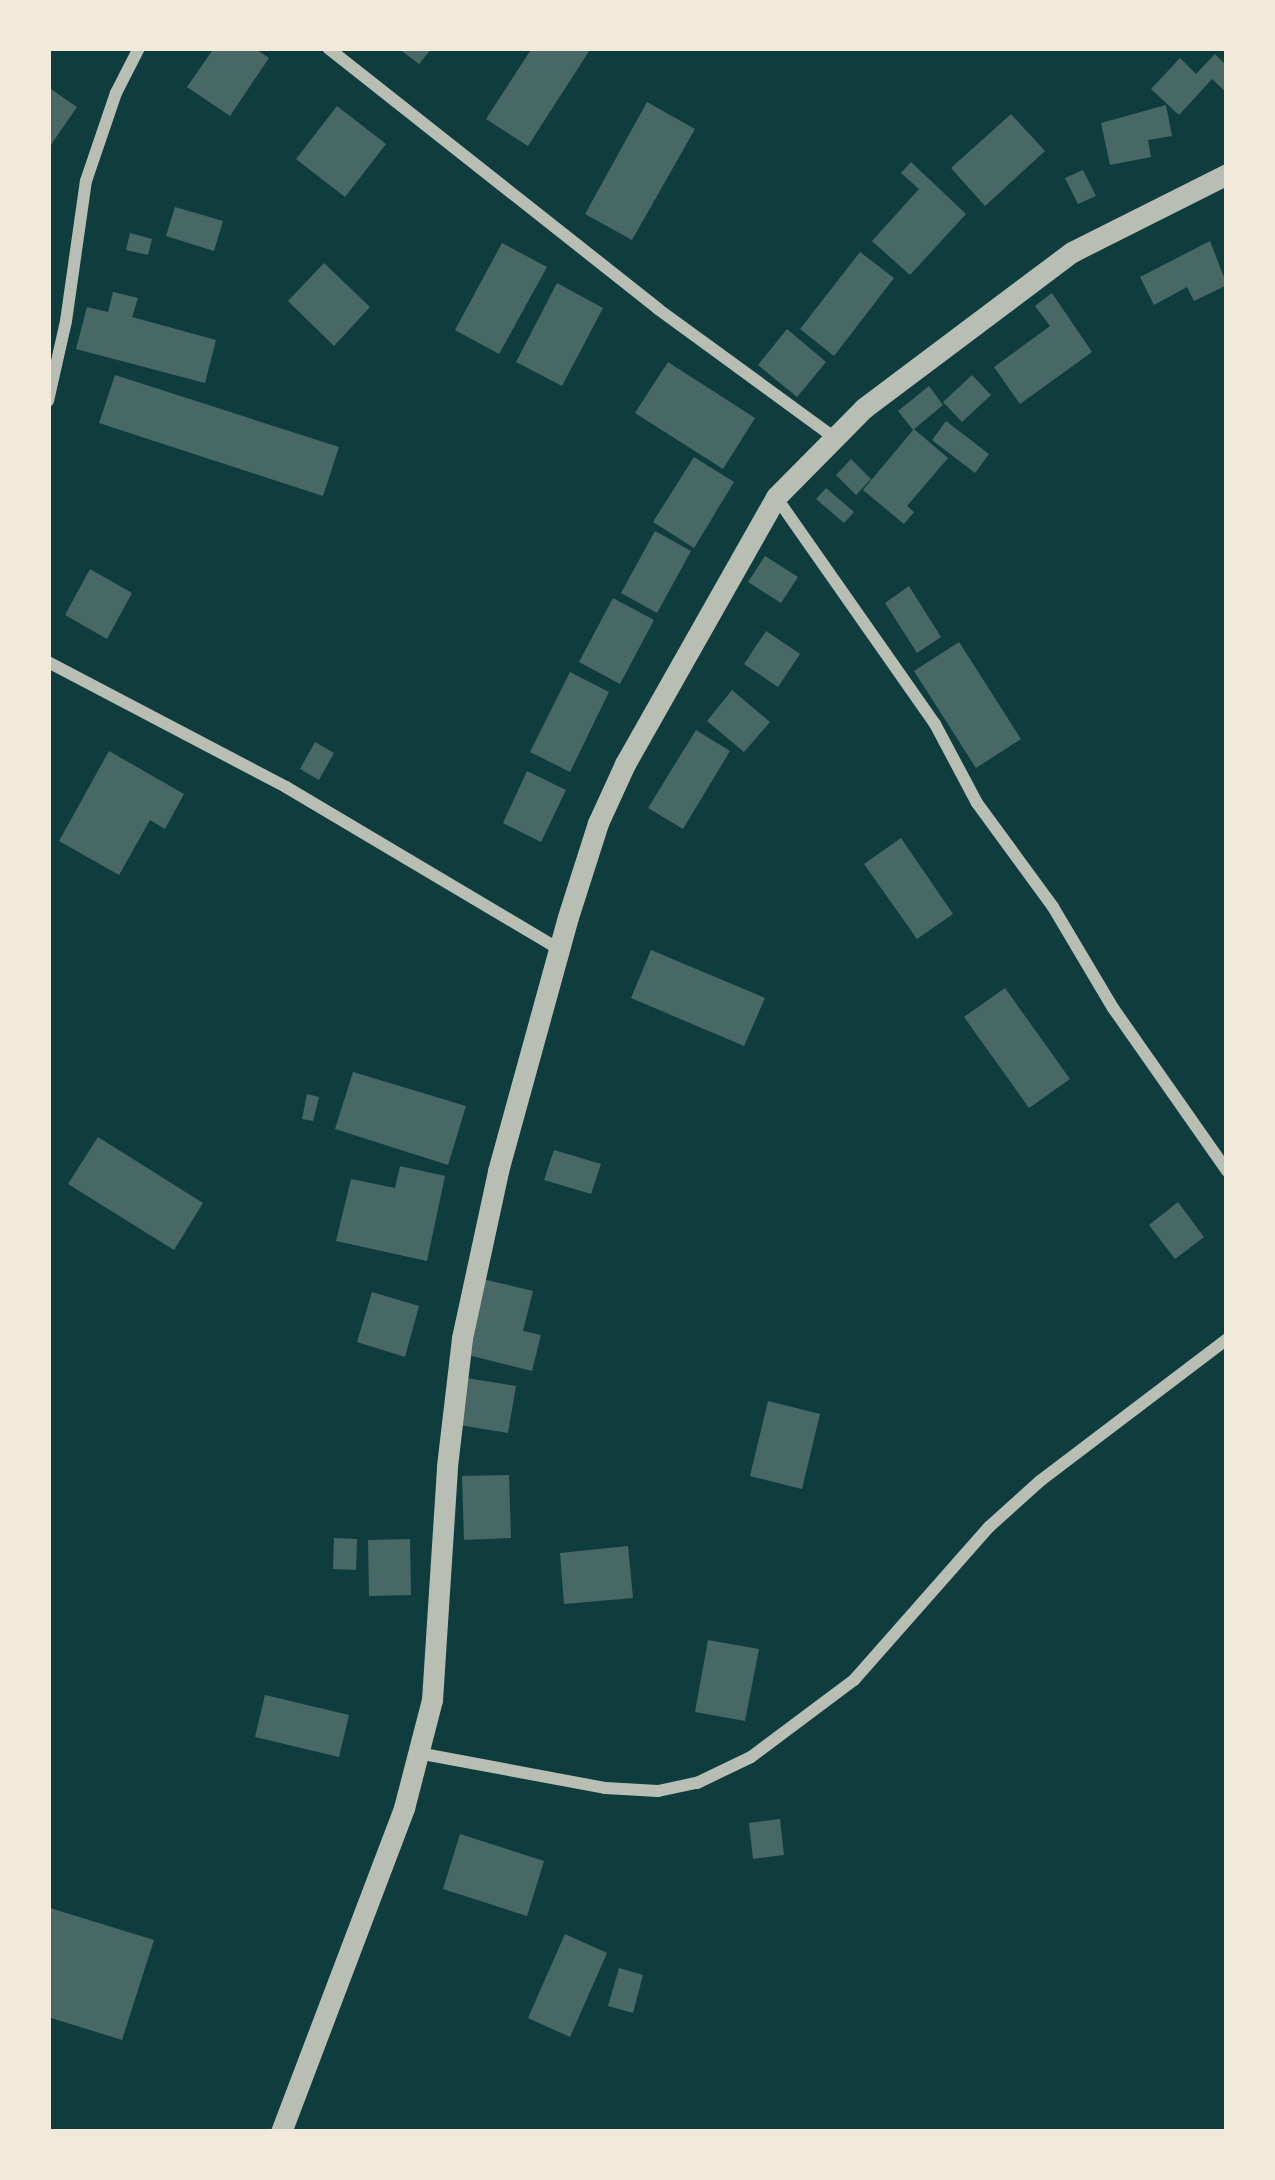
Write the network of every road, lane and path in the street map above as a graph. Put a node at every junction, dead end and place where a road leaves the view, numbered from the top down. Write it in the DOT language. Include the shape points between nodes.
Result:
graph roads {
  1 [pos="139,48"];
  2 [pos="328,48"];
  3 [pos="1227,173"];
  4 [pos="48,401"];
  5 [pos="835,438"];
  6 [pos="776,497"];
  7 [pos="48,662"];
  8 [pos="559,949"];
  9 [pos="1227,1171"];
  10 [pos="1227,1339"];
  11 [pos="418,1753"];
  12 [pos="281,2132"];
  1 -- 4 [label="street" via="86,181"];
  2 -- 5 [label="street"];
  3 -- 5 [label="street" via="1072,252"];
  5 -- 6 [label="street"];
  6 -- 8 [label="street" via="625,764"];
  6 -- 9 [label="street"];
  7 -- 8 [label="street" via="286,787"];
  8 -- 11 [label="street" via="462,1338 432,1700"];
  10 -- 11 [label="street" via="1040,1481 854,1680 751,1757 658,1791"];
  11 -- 12 [label="street"];
}
